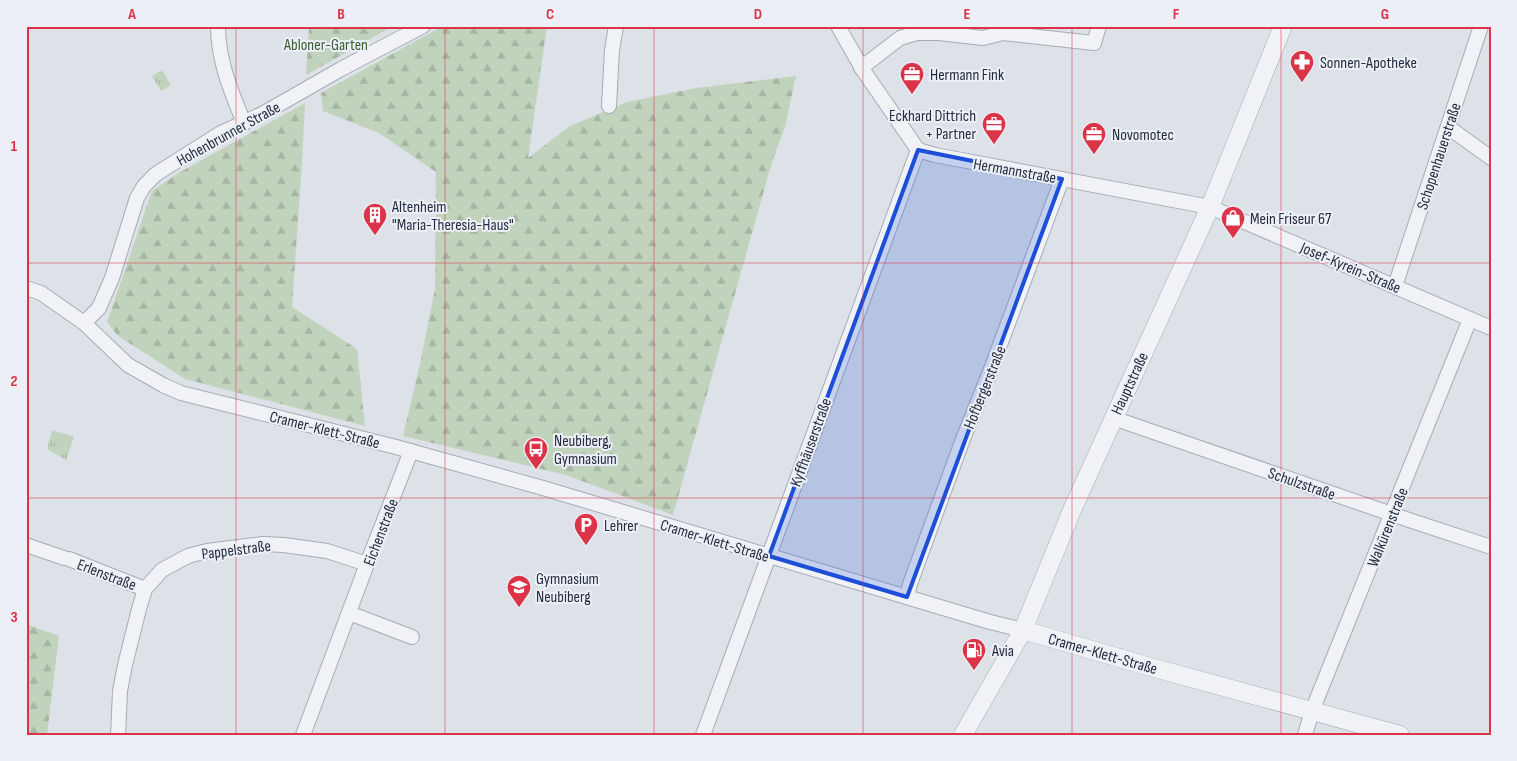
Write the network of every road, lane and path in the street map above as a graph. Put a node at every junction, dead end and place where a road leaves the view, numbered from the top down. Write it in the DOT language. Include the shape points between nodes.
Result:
graph roads {
  1 [pos="218,26"];
  2 [pos="423,26"];
  3 [pos="616,26"];
  4 [pos="838,26"];
  5 [pos="1098,26"];
  6 [pos="1283,26"];
  7 [pos="1481,26"];
  8 [pos="940,30"];
  9 [pos="1043,32"];
  10 [pos="861,68"];
  11 [pos="609,106"];
  12 [pos="244,123"];
  13 [pos="1448,127"];
  14 [pos="918,150"];
  15 [pos="1491,158"];
  16 [pos="1062,178"];
  17 [pos="1210,207"];
  18 [pos="1395,286"];
  19 [pos="26,288"];
  20 [pos="1470,319"];
  21 [pos="84,323"];
  22 [pos="1491,328"];
  23 [pos="1113,418"];
  24 [pos="411,451"];
  25 [pos="1392,514"];
  26 [pos="26,545"];
  27 [pos="1491,547"];
  28 [pos="769,556"];
  29 [pos="367,564"];
  30 [pos="145,589"];
  31 [pos="906,597"];
  32 [pos="349,613"];
  33 [pos="1023,630"];
  34 [pos="412,637"];
  35 [pos="1312,711"];
  36 [pos="118,735"];
  37 [pos="303,735"];
  38 [pos="703,735"];
  39 [pos="963,735"];
  40 [pos="1305,735"];
  41 [pos="1400,735"];
  1 -- 12 [label="street" via="222,64"];
  2 -- 12 [label="street, Hohenbrunner Straße"];
  3 -- 11 [label="street"];
  4 -- 10 [label="street"];
  5 -- 9 [label="street" via="1094,43"];
  6 -- 17 [label="street, Hauptstraße"];
  7 -- 13 [label="street, Schopenhauerstraße"];
  8 -- 9 [label="street" via="983,38 1003,33"];
  8 -- 10 [label="street" via="900,38"];
  10 -- 14 [label="street"];
  12 -- 21 [label="street, Hohenbrunner Straße" via="221,133 156,174 144,186 99,308"];
  13 -- 15 [label="street"];
  13 -- 18 [label="street, Schopenhauerstraße"];
  14 -- 16 [label="street, Hermannstraße"];
  14 -- 28 [label="street, Kyffhäuserstraße"];
  16 -- 17 [label="street, Hermannstraße"];
  16 -- 31 [label="street, Hofbergerstraße"];
  17 -- 18 [label="street, Josef-Kyrein-Straße"];
  17 -- 23 [label="street, Hauptstraße"];
  18 -- 20 [label="street, Josef-Kyrein-Straße"];
  19 -- 21 [label="street, Cramer-Klett-Straße" via="41,294"];
  20 -- 22 [label="street, Josef-Kyrein-Straße"];
  20 -- 25 [label="street, Walkürenstraße"];
  21 -- 24 [label="street, Cramer-Klett-Straße" via="128,365 163,385"];
  23 -- 25 [label="street, Schulzstraße"];
  23 -- 33 [label="street, Hauptstraße"];
  24 -- 28 [label="street, Cramer-Klett-Straße"];
  24 -- 29 [label="street, Eichenstraße"];
  25 -- 27 [label="street, Schulzstraße"];
  25 -- 35 [label="street, Walkürenstraße"];
  26 -- 30 [label="street, Erlenstraße"];
  28 -- 31 [label="street, Cramer-Klett-Straße"];
  28 -- 38 [label="street, Kyffhäuserstraße"];
  29 -- 30 [label="street, Pappelstraße" via="327,551 284,544 207,550 176,561 152,579"];
  29 -- 32 [label="street, Eichenstraße"];
  30 -- 36 [label="street, Pappelstraße" via="124,665"];
  31 -- 33 [label="street, Cramer-Klett-Straße"];
  32 -- 34 [label="street"];
  32 -- 37 [label="street, Eichenstraße"];
  33 -- 35 [label="street, Cramer-Klett-Straße"];
  33 -- 39 [label="street, Hauptstraße"];
  35 -- 40 [label="street, Walkürenstraße"];
  35 -- 41 [label="street, Cramer-Klett-Straße"];
}
